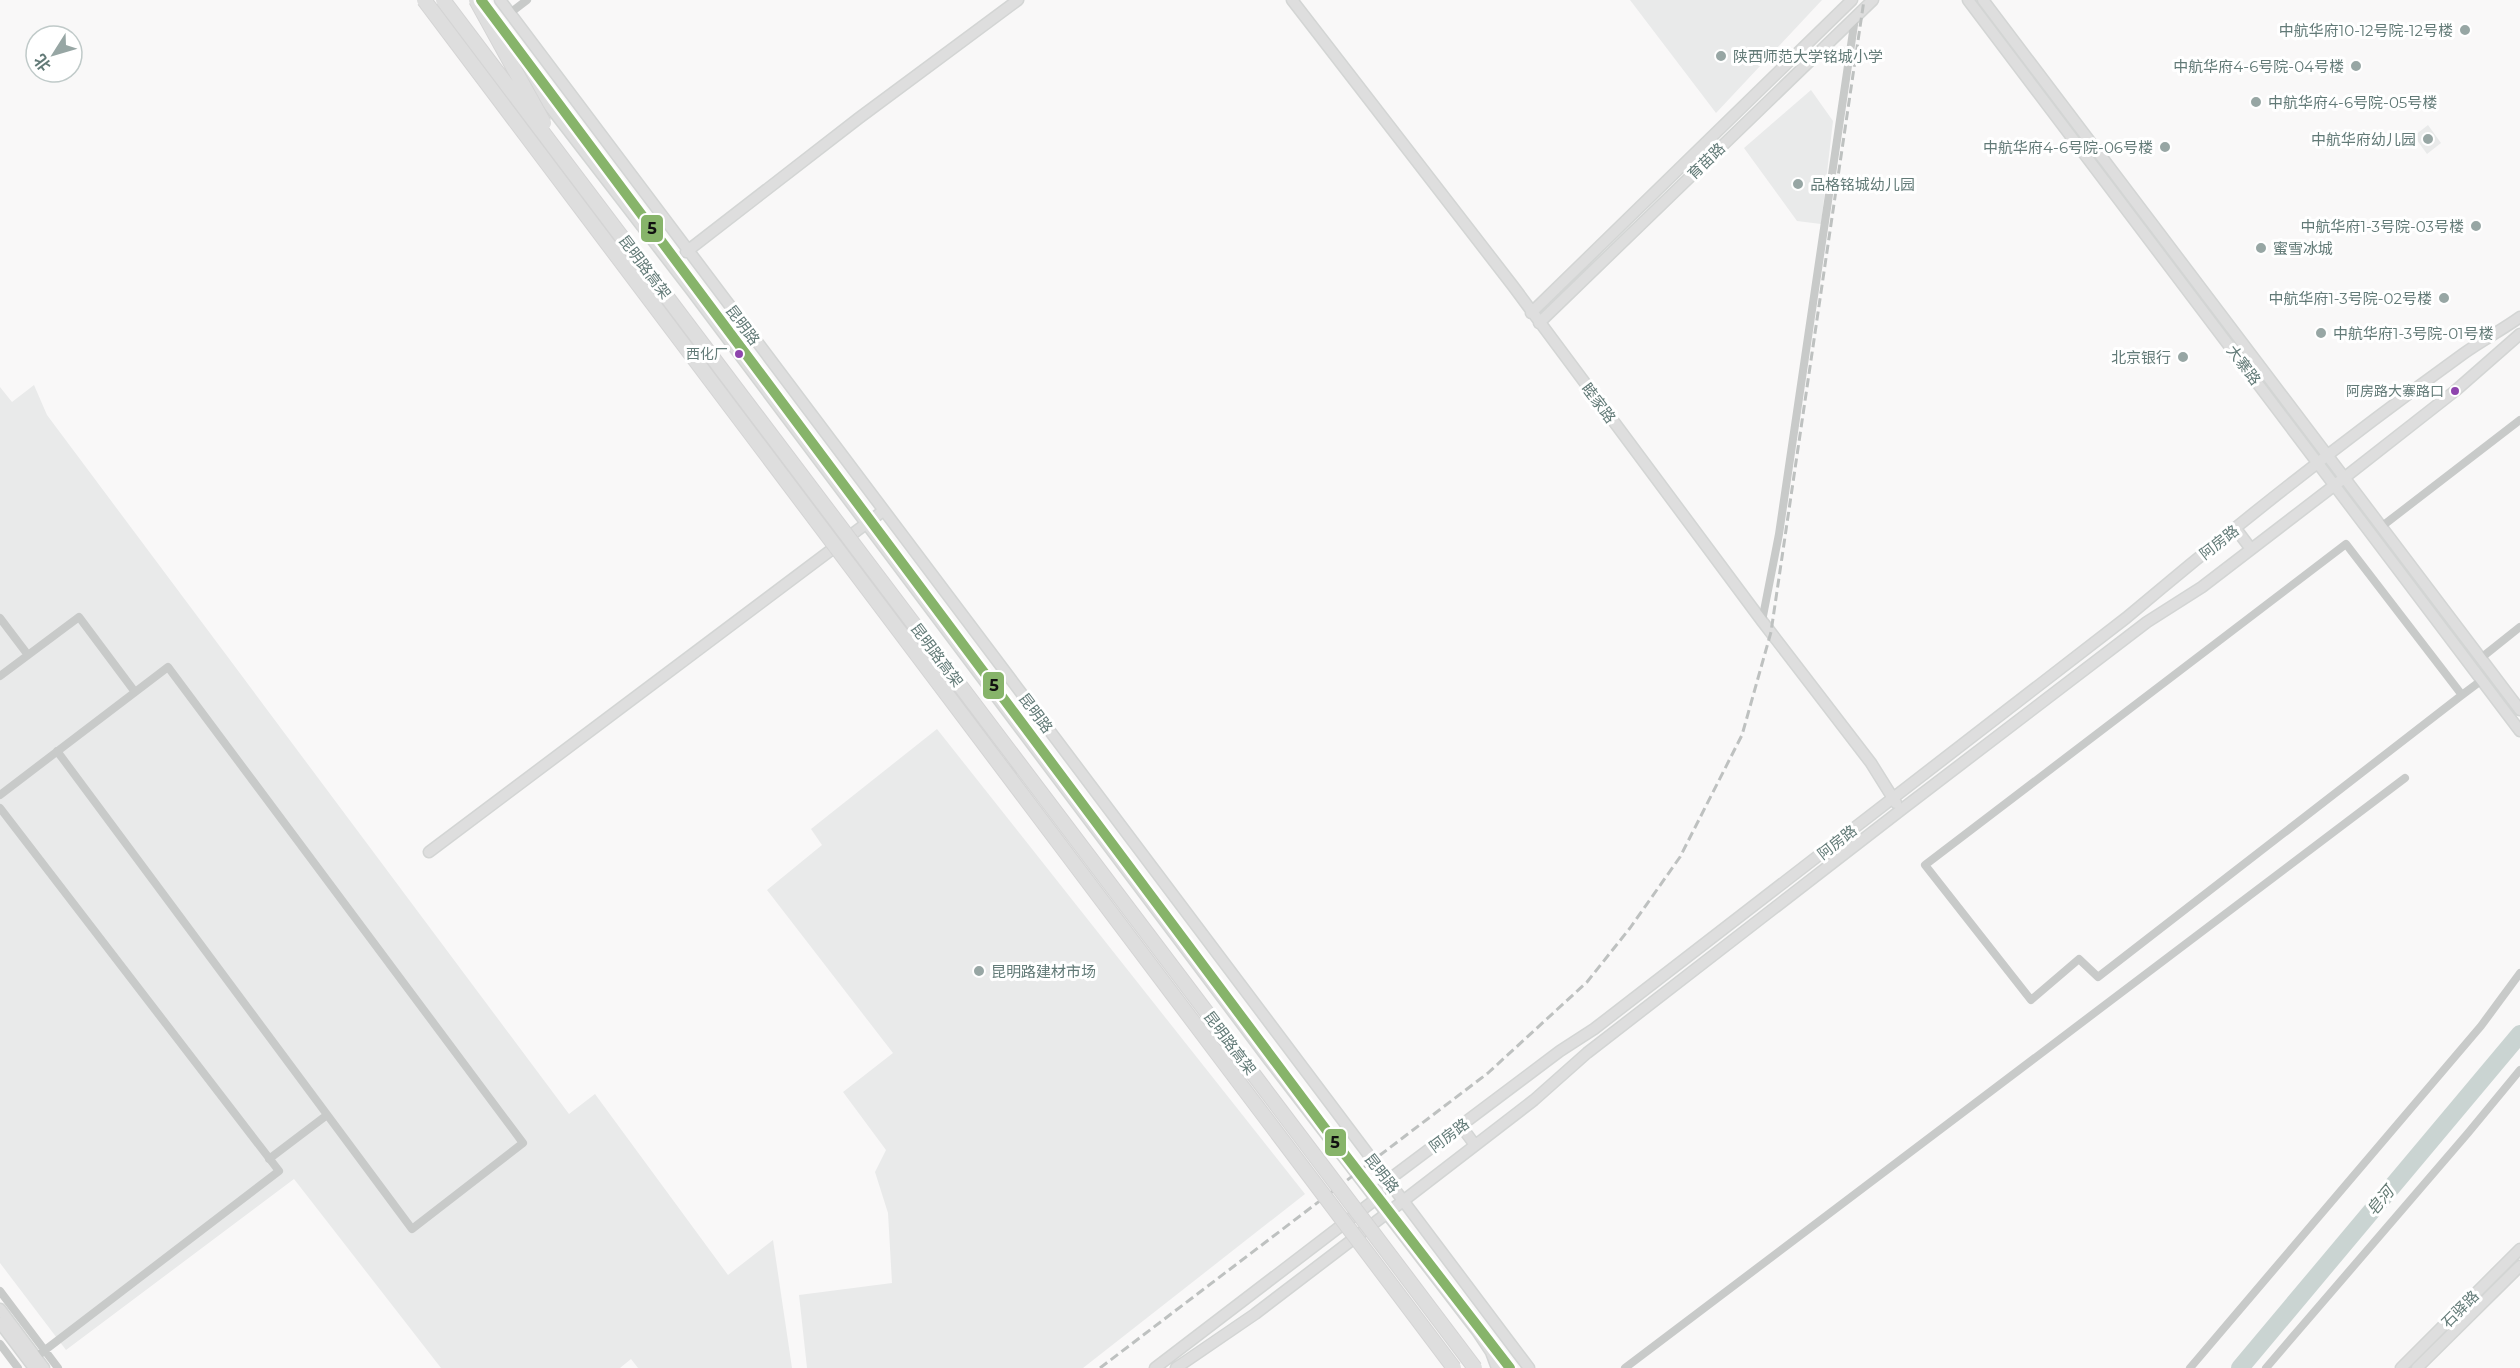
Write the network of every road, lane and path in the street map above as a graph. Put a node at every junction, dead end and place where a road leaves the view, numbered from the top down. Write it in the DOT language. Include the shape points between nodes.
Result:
graph roads {
  1 [pos="424,0"];
  2 [pos="443,0"];
  3 [pos="468,0"];
  4 [pos="476,0"];
  5 [pos="500,0"];
  6 [pos="527,0"];
  7 [pos="1018,0"];
  8 [pos="1292,0"];
  9 [pos="1852,0"];
  10 [pos="1873,0"];
  11 [pos="1968,0"];
  12 [pos="1983,0"];
  13 [pos="510,13"];
  14 [pos="1855,18"];
  15 [pos="567,164"];
  16 [pos="687,251"];
  17 [pos="1531,313"];
  18 [pos="2520,317"];
  19 [pos="1539,323"];
  20 [pos="2520,334"];
  21 [pos="2520,420"];
  22 [pos="2323,461"];
  23 [pos="2344,478"];
  24 [pos="2334,485"];
  25 [pos="883,511"];
  26 [pos="866,524"];
  27 [pos="2381,527"];
  28 [pos="2236,529"];
  29 [pos="2251,549"];
  30 [pos="0,618"];
  31 [pos="1762,621"];
  32 [pos="2520,627"];
  33 [pos="28,655"];
  34 [pos="2481,658"];
  35 [pos="0,676"];
  36 [pos="2482,680"];
  37 [pos="135,692"];
  38 [pos="2462,695"];
  39 [pos="2520,710"];
  40 [pos="2520,731"];
  41 [pos="57,751"];
  42 [pos="2405,778"];
  43 [pos="0,795"];
  44 [pos="1892,799"];
  45 [pos="0,808"];
  46 [pos="1901,810"];
  47 [pos="429,852"];
  48 [pos="2520,973"];
  49 [pos="2520,1070"];
  50 [pos="327,1115"];
  51 [pos="1461,1126"];
  52 [pos="1475,1145"];
  53 [pos="269,1159"];
  54 [pos="1387,1181"];
  55 [pos="1376,1199"];
  56 [pos="1403,1201"];
  57 [pos="1387,1213"];
  58 [pos="2520,1249"];
  59 [pos="2520,1266"];
  60 [pos="0,1291"];
  61 [pos="0,1309"];
  62 [pos="0,1323"];
  63 [pos="0,1344"];
  64 [pos="38,1359"];
  65 [pos="18,1368"];
  66 [pos="44,1368"];
  67 [pos="58,1368"];
  68 [pos="1155,1368"];
  69 [pos="1176,1368"];
  70 [pos="1454,1368"];
  71 [pos="1475,1368"];
  72 [pos="1497,1368"];
  73 [pos="1529,1368"];
  74 [pos="1625,1368"];
  75 [pos="2190,1368"];
  76 [pos="2266,1368"];
  77 [pos="2401,1368"];
  78 [pos="2417,1368"];
  1 -- 70 [label="highway, 昆明路高架, bridge"];
  2 -- 15 [label="highway, 昆明路高架, bridge"];
  3 -- 26 [label="main road, 昆明路"];
  4 -- 15 [label="highway, bridge"];
  5 -- 13 [label="main road, 昆明路"];
  6 -- 13 [label="street"];
  7 -- 16 [label="main road"];
  8 -- 17 [label="main road, 睦家路"];
  9 -- 17 [label="main road, 育苗路"];
  10 -- 14 [label="main road, 育苗路"];
  11 -- 22 [label="main road, 大寨路"];
  12 -- 22 [label="main road, 大寨路"];
  13 -- 16 [label="main road, 昆明路"];
  14 -- 19 [label="main road, 育苗路"];
  14 -- 31 [label="street" via="1779,534"];
  15 -- 71 [label="highway, 昆明路高架, bridge"];
  16 -- 25 [label="main road, 昆明路"];
  17 -- 19 [label="main road, 睦家路"];
  18 -- 22 [label="main road, 阿房路" via="2464,353"];
  19 -- 31 [label="main road, 睦家路"];
  20 -- 23 [label="main road, 阿房路"];
  21 -- 27 [label="street"];
  22 -- 23 [label="main road, 大寨路"];
  22 -- 24 [label="main road, 大寨路"];
  22 -- 28 [label="main road, 阿房路"];
  23 -- 24 [label="main road, 阿房路"];
  23 -- 27 [label="main road, 大寨路"];
  24 -- 29 [label="main road, 阿房路"];
  24 -- 36 [label="main road, 大寨路"];
  25 -- 26 [label="main road"];
  25 -- 54 [label="main road, 昆明路"];
  26 -- 47 [label="main road"];
  26 -- 55 [label="main road, 昆明路"];
  27 -- 34 [label="main road, 大寨路"];
  28 -- 29 [label="main road"];
  28 -- 44 [label="main road, 阿房路"];
  29 -- 46 [label="main road, 阿房路" via="2147,622"];
  30 -- 33 [label="street"];
  31 -- 44 [label="main road, 睦家路" via="1871,763"];
  32 -- 34 [label="street"];
  33 -- 35 [label="street"];
  33 -- 37 [label="street" via="79,617"];
  34 -- 39 [label="main road, 大寨路"];
  36 -- 38 [label="street"];
  36 -- 40 [label="main road, 大寨路"];
  37 -- 41 [label="street"];
  37 -- 50 [label="street" via="168,667 523,1143 412,1229"];
  38 -- 38 [label="street" via="2098,977 2079,959 2031,1000 1925,865 2346,544"];
  41 -- 43 [label="street"];
  41 -- 50 [label="street"];
  42 -- 74 [label="street"];
  44 -- 46 [label="main road, 睦家路"];
  44 -- 51 [label="main road, 阿房路" via="1594,1029"];
  45 -- 53 [label="street"];
  46 -- 52 [label="main road, 阿房路" via="1587,1053"];
  48 -- 75 [label="street" via="2481,1026"];
  49 -- 76 [label="street"];
  50 -- 53 [label="street"];
  51 -- 52 [label="main road"];
  51 -- 54 [label="main road, 阿房路"];
  52 -- 56 [label="main road, 阿房路"];
  53 -- 64 [label="street" via="279,1171"];
  54 -- 55 [label="main road, 阿房路"];
  54 -- 56 [label="main road, 昆明路"];
  55 -- 57 [label="main road, 昆明路"];
  55 -- 68 [label="main road, 阿房路"];
  56 -- 57 [label="main road, 阿房路"];
  56 -- 73 [label="main road, 昆明路"];
  57 -- 69 [label="main road, 阿房路" via="1255,1314"];
  57 -- 72 [label="main road, 昆明路" via="1477,1331"];
  58 -- 77 [label="main road, 石驿路"];
  59 -- 78 [label="main road, 石驿路"];
  60 -- 64 [label="street"];
  61 -- 64 [label="main road"];
  62 -- 64 [label="main road"];
  63 -- 65 [label="street"];
  64 -- 66 [label="main road"];
  64 -- 67 [label="street"];
}
